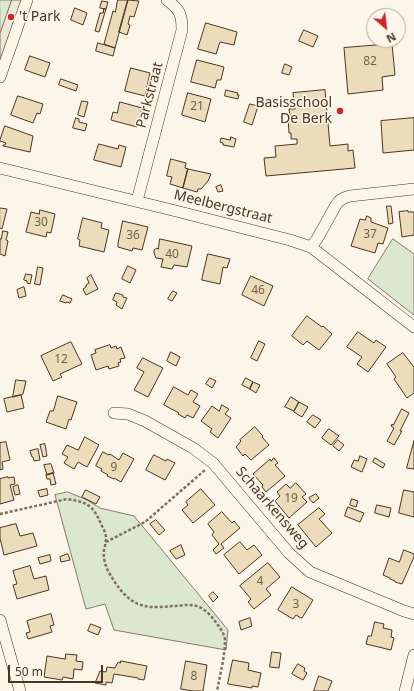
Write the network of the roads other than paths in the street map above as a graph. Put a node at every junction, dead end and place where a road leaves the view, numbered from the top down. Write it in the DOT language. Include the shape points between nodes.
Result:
graph roads {
  1 [pos="27,0"];
  2 [pos="168,0"];
  3 [pos="0,77"];
  4 [pos="0,168"];
  5 [pos="414,189"];
  6 [pos="137,201"];
  7 [pos="311,247"];
  8 [pos="414,327"];
  9 [pos="114,413"];
  10 [pos="414,614"];
  11 [pos="0,620"];
  12 [pos="414,655"];
  13 [pos="20,691"];
  14 [pos="405,691"];
  1 -- 3 [label="street"];
  2 -- 6 [label="street, Parkstraat" via="182,18 182,30"];
  4 -- 6 [label="street, Meelbergstraat"];
  5 -- 7 [label="street" via="344,198 336,205"];
  6 -- 7 [label="street, Meelbergstraat"];
  7 -- 8 [label="street, Meelbergstraat"];
  9 -- 10 [label="street, Schaarkensweg" via="128,414 145,421 193,448 213,464 290,554 310,572"];
  11 -- 13 [label="street"];
  12 -- 14 [label="street"];
}
